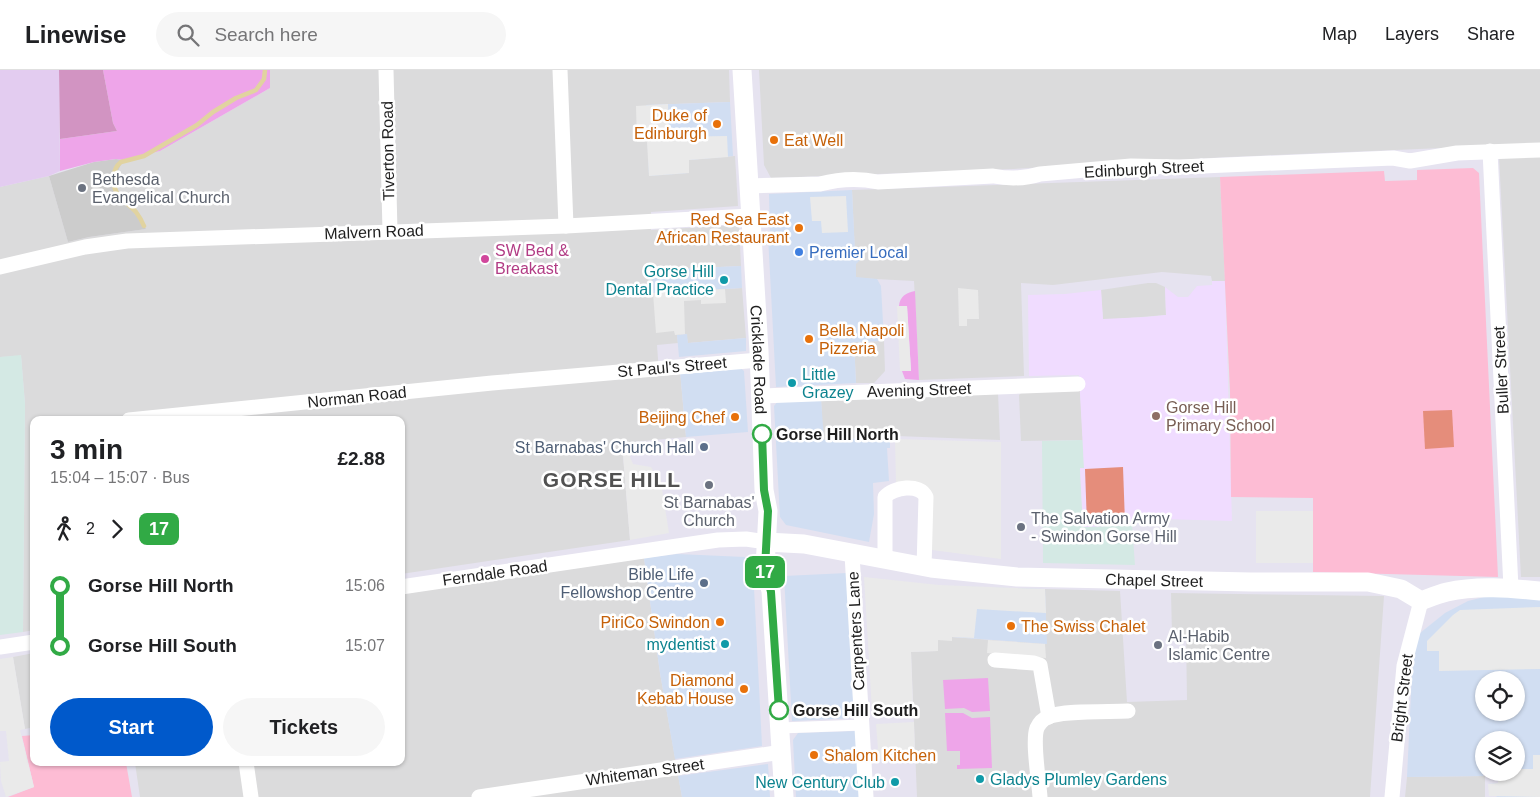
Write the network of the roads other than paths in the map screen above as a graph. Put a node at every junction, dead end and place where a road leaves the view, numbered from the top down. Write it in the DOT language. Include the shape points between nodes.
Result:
graph roads {
  1 [pos="386,70"];
  2 [pos="560,70"];
  3 [pos="742,70"];
  4 [pos="1540,150"];
  5 [pos="1490,152"];
  6 [pos="748,186"];
  7 [pos="750,216"];
  8 [pos="566,226"];
  9 [pos="390,232"];
  10 [pos="0,267"];
  11 [pos="759,360"];
  12 [pos="585,375"];
  13 [pos="1078,384"];
  14 [pos="761,396"];
  15 [pos="170,416"];
  16 [pos="766,542"];
  17 [pos="852,554"];
  18 [pos="884,560"];
  19 [pos="924,568"];
  20 [pos="405,586"];
  21 [pos="1511,588"];
  22 [pos="1540,591"];
  23 [pos="1421,601"];
  24 [pos="30,643"];
  25 [pos="0,647"];
  26 [pos="995,660"];
  27 [pos="1128,711"];
  28 [pos="1048,717"];
  29 [pos="862,725"];
  30 [pos="780,728"];
  31 [pos="782,752"];
  32 [pos="247,766"];
  33 [pos="515,794"];
  34 [pos="251,797"];
  35 [pos="479,797"];
  36 [pos="784,797"];
  37 [pos="866,797"];
  38 [pos="1040,797"];
  39 [pos="1392,797"];
  1 -- 9 [label="street, Tiverton Road"];
  2 -- 8 [label="street"];
  3 -- 6 [label="street, Cricklade Road"];
  4 -- 5 [label="street, Edinburgh Street"];
  5 -- 6 [label="street, Edinburgh Street" via="1457,153 1410,162 1393,158 1148,166 1016,178 993,176"];
  5 -- 21 [label="street, Buller Street"];
  6 -- 7 [label="street, Cricklade Road"];
  7 -- 8 [label="street, Malvern Road"];
  7 -- 11 [label="street, Cricklade Road"];
  8 -- 9 [label="street, Malvern Road"];
  9 -- 10 [label="street, Malvern Road" via="118,242"];
  11 -- 12 [label="street, St Paul's Street"];
  11 -- 14 [label="street, Cricklade Road"];
  12 -- 15 [label="street, Norman Road"];
  13 -- 14 [label="street, Avening Street"];
  14 -- 16 [label="street, Cricklade Road" via="764,490 768,511"];
  16 -- 17 [label="street, Chapel Street" via="804,544"];
  16 -- 20 [label="street, Ferndale Road" via="718,540"];
  16 -- 30 [label="street, Cricklade Road" via="765,568 771,592"];
  17 -- 18 [label="street, Chapel Street"];
  17 -- 29 [label="street, Carpenters Lane"];
  18 -- 19 [label="street, Chapel Street"];
  18 -- 19 [label="street" via="885,497 896,490 916,489 926,497"];
  19 -- 23 [label="street, Chapel Street" via="1017,576 1368,582 1401,589"];
  21 -- 22 [label="street"];
  21 -- 23 [label="street" via="1450,591"];
  23 -- 39 [label="street, Bright Street" via="1404,666"];
  24 -- 25 [label="street"];
  26 -- 28 [label="street" via="1040,665"];
  27 -- 28 [label="street"];
  28 -- 38 [label="street" via="1036,732"];
  29 -- 30 [label="street"];
  29 -- 37 [label="street, Carpenters Lane"];
  30 -- 31 [label="street, Cricklade Road"];
  31 -- 33 [label="street, Whiteman Street"];
  31 -- 36 [label="street, Cricklade Road"];
  32 -- 34 [label="street"];
  33 -- 35 [label="street, Whiteman Street"];
}
